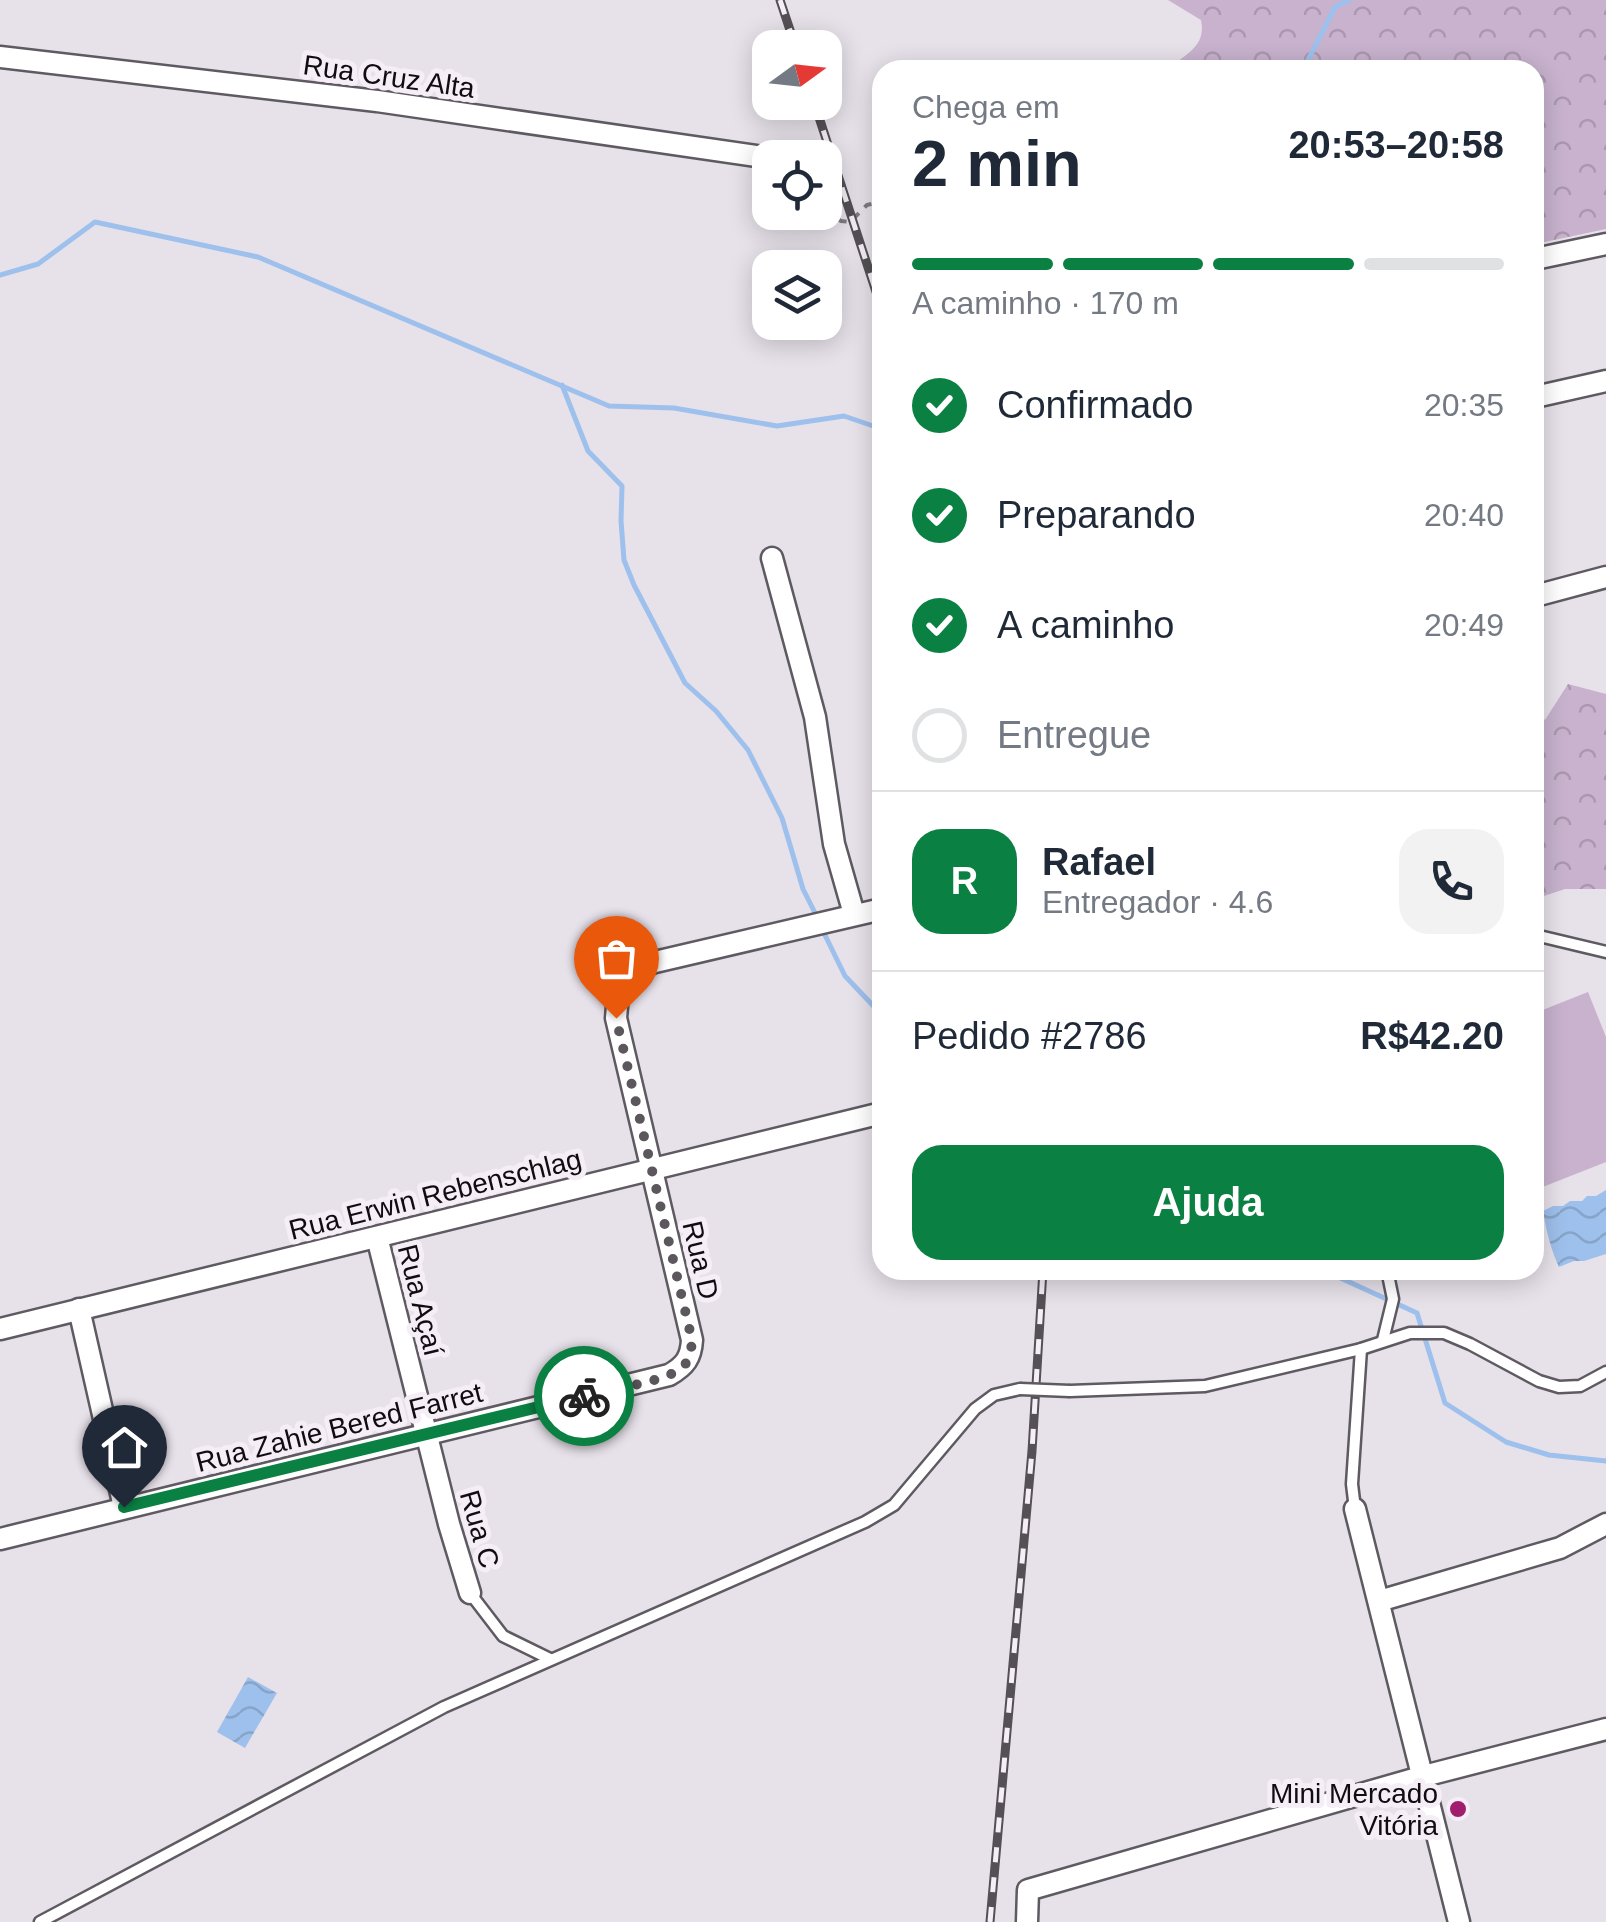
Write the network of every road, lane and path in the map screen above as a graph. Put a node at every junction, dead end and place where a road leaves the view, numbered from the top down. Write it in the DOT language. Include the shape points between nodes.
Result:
graph roads {
  1 [pos="0,56"];
  2 [pos="752,155"];
  3 [pos="872,204"];
  4 [pos="842,222"];
  5 [pos="1606,244"];
  6 [pos="1544,257"];
  7 [pos="1606,381"];
  8 [pos="1544,395"];
  9 [pos="772,558"];
  10 [pos="1606,577"];
  11 [pos="1544,594"];
  12 [pos="872,911"];
  13 [pos="854,914"];
  14 [pos="1544,937"];
  15 [pos="1606,952"];
  16 [pos="872,1115"];
  17 [pos="651,1170"];
  18 [pos="377,1237"];
  19 [pos="1390,1280"];
  20 [pos="78,1309"];
  21 [pos="0,1329"];
  22 [pos="1383,1340"];
  23 [pos="1361,1349"];
  24 [pos="687,1362"];
  25 [pos="1606,1372"];
  26 [pos="426,1435"];
  27 [pos="124,1507"];
  28 [pos="1355,1509"];
  29 [pos="1606,1524"];
  30 [pos="0,1539"];
  31 [pos="470,1594"];
  32 [pos="1379,1601"];
  33 [pos="550,1659"];
  34 [pos="1606,1730"];
  35 [pos="1424,1776"];
  36 [pos="40,1922"];
  37 [pos="1026,1922"];
  38 [pos="1459,1922"];
  1 -- 2 [label="street, Rua Cruz Alta"];
  3 -- 4 [label="path"];
  5 -- 6 [label="street"];
  7 -- 8 [label="street"];
  9 -- 13 [label="street" via="815,717 834,844"];
  10 -- 11 [label="street"];
  12 -- 13 [label="street"];
  13 -- 17 [label="street, Rua D" via="655,962 619,984 616,1018"];
  14 -- 15 [label="lane"];
  16 -- 17 [label="street, Rua Erwin Rebenschlag"];
  17 -- 18 [label="street, Rua Erwin Rebenschlag"];
  17 -- 24 [label="street, Rua D" via="692,1340"];
  18 -- 20 [label="street, Rua Erwin Rebenschlag"];
  18 -- 26 [label="street, Rua Açaí"];
  19 -- 22 [label="lane" via="1393,1299"];
  20 -- 21 [label="street, Rua Erwin Rebenschlag"];
  20 -- 27 [label="street"];
  22 -- 23 [label="lane"];
  22 -- 25 [label="lane" via="1444,1333 1559,1387 1580,1386"];
  23 -- 28 [label="lane"];
  23 -- 33 [label="lane, bridge" via="1205,1386 994,1395 894,1505"];
  24 -- 26 [label="street, Rua Zahie Bered Farret" via="669,1375"];
  26 -- 27 [label="street, Rua Zahie Bered Farret"];
  26 -- 31 [label="street, Rua C"];
  27 -- 30 [label="street, Rua Zahie Bered Farret"];
  28 -- 32 [label="street"];
  29 -- 32 [label="street" via="1560,1548"];
  31 -- 33 [label="lane, Rua C" via="503,1636"];
  32 -- 35 [label="street"];
  33 -- 36 [label="lane" via="444,1707"];
  34 -- 35 [label="street"];
  35 -- 37 [label="street" via="1028,1890"];
  35 -- 38 [label="street"];
}
